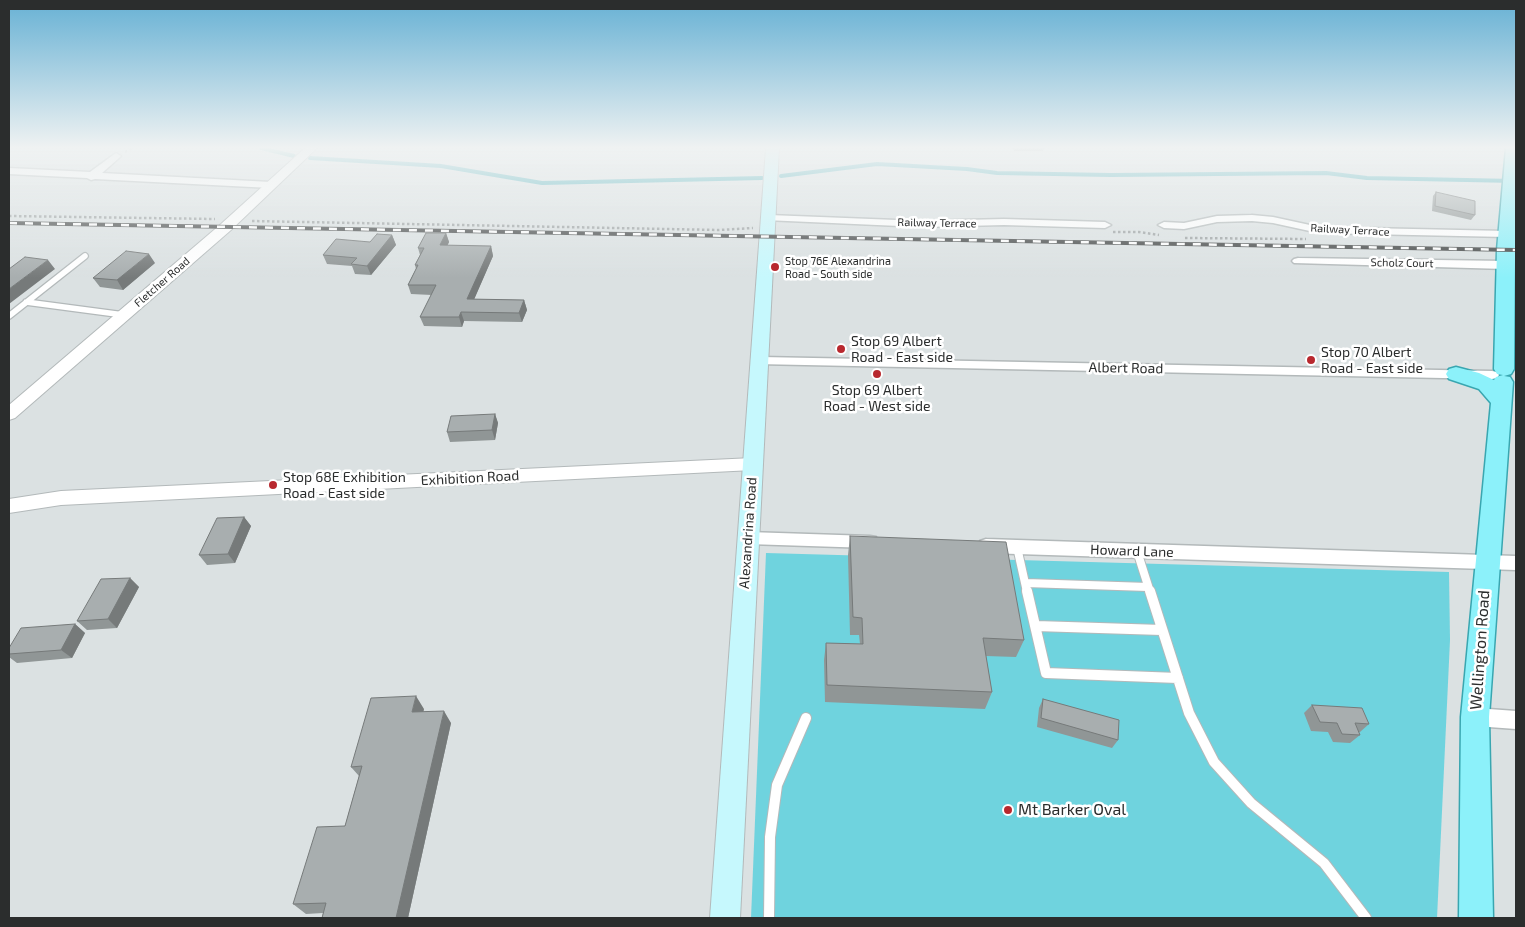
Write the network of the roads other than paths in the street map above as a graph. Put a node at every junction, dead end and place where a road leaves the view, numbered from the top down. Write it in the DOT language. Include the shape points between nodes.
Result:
graph roads {
  1 [pos="264,191"];
  2 [pos="771,191"];
  3 [pos="1511,191"];
  4 [pos="769,222"];
  5 [pos="1164,225"];
  6 [pos="1107,228"];
  7 [pos="1510,230"];
  8 [pos="85,256"];
  9 [pos="1298,261"];
  10 [pos="1506,265"];
  11 [pos="26,302"];
  12 [pos="124,315"];
  13 [pos="9,316"];
  14 [pos="761,361"];
  15 [pos="1456,374"];
  16 [pos="1507,376"];
  17 [pos="9,414"];
  18 [pos="753,464"];
  19 [pos="9,506"];
  20 [pos="748,538"];
  21 [pos="889,543"];
  22 [pos="968,545"];
  23 [pos="1017,547"];
  24 [pos="1137,551"];
  25 [pos="1487,562"];
  26 [pos="1516,563"];
  27 [pos="1026,583"];
  28 [pos="1148,587"];
  29 [pos="1036,626"];
  30 [pos="1162,630"];
  31 [pos="1178,678"];
  32 [pos="1475,717"];
  33 [pos="806,718"];
  34 [pos="1516,720"];
  35 [pos="724,918"];
  36 [pos="769,918"];
  37 [pos="1366,918"];
  38 [pos="1476,918"];
  1 -- 12 [label="street, Fletcher Road"];
  2 -- 4 [label="main road, Alexandrina Road"];
  3 -- 7 [label="main road, Wellington Road"];
  4 -- 6 [label="street, Railway Terrace" via="1004,222"];
  4 -- 14 [label="main road, Alexandrina Road"];
  5 -- 7 [label="street, Railway Terrace" via="1184,226 1235,218 1273,220 1319,230"];
  7 -- 10 [label="main road, Wellington Road"];
  8 -- 11 [label="lane"];
  9 -- 10 [label="street, Scholz Court"];
  10 -- 16 [label="main road, Wellington Road"];
  11 -- 12 [label="lane"];
  11 -- 13 [label="lane"];
  12 -- 17 [label="street, Fletcher Road"];
  14 -- 15 [label="street, Albert Road"];
  14 -- 18 [label="main road, Alexandrina Road"];
  15 -- 16 [label="street, Albert Road"];
  15 -- 16 [label="main road" via="1486,384"];
  16 -- 25 [label="main road, Wellington Road"];
  18 -- 19 [label="street, Exhibition Road" via="61,498"];
  18 -- 20 [label="main road, Alexandrina Road"];
  20 -- 21 [label="street"];
  20 -- 35 [label="main road, Alexandrina Road"];
  22 -- 23 [label="street, Howard Lane"];
  23 -- 24 [label="street, Howard Lane"];
  23 -- 27 [label="lane"];
  24 -- 25 [label="street, Howard Lane"];
  24 -- 28 [label="lane"];
  25 -- 26 [label="street, Howard Lane"];
  25 -- 32 [label="main road, Wellington Road"];
  27 -- 28 [label="lane"];
  27 -- 29 [label="lane"];
  28 -- 30 [label="lane"];
  29 -- 30 [label="lane"];
  29 -- 31 [label="lane" via="1046,674"];
  30 -- 31 [label="lane"];
  31 -- 37 [label="lane" via="1189,713 1214,762 1252,803 1324,863"];
  32 -- 34 [label="street"];
  32 -- 38 [label="main road, Wellington Road"];
  33 -- 36 [label="lane" via="777,785 770,837"];
}
